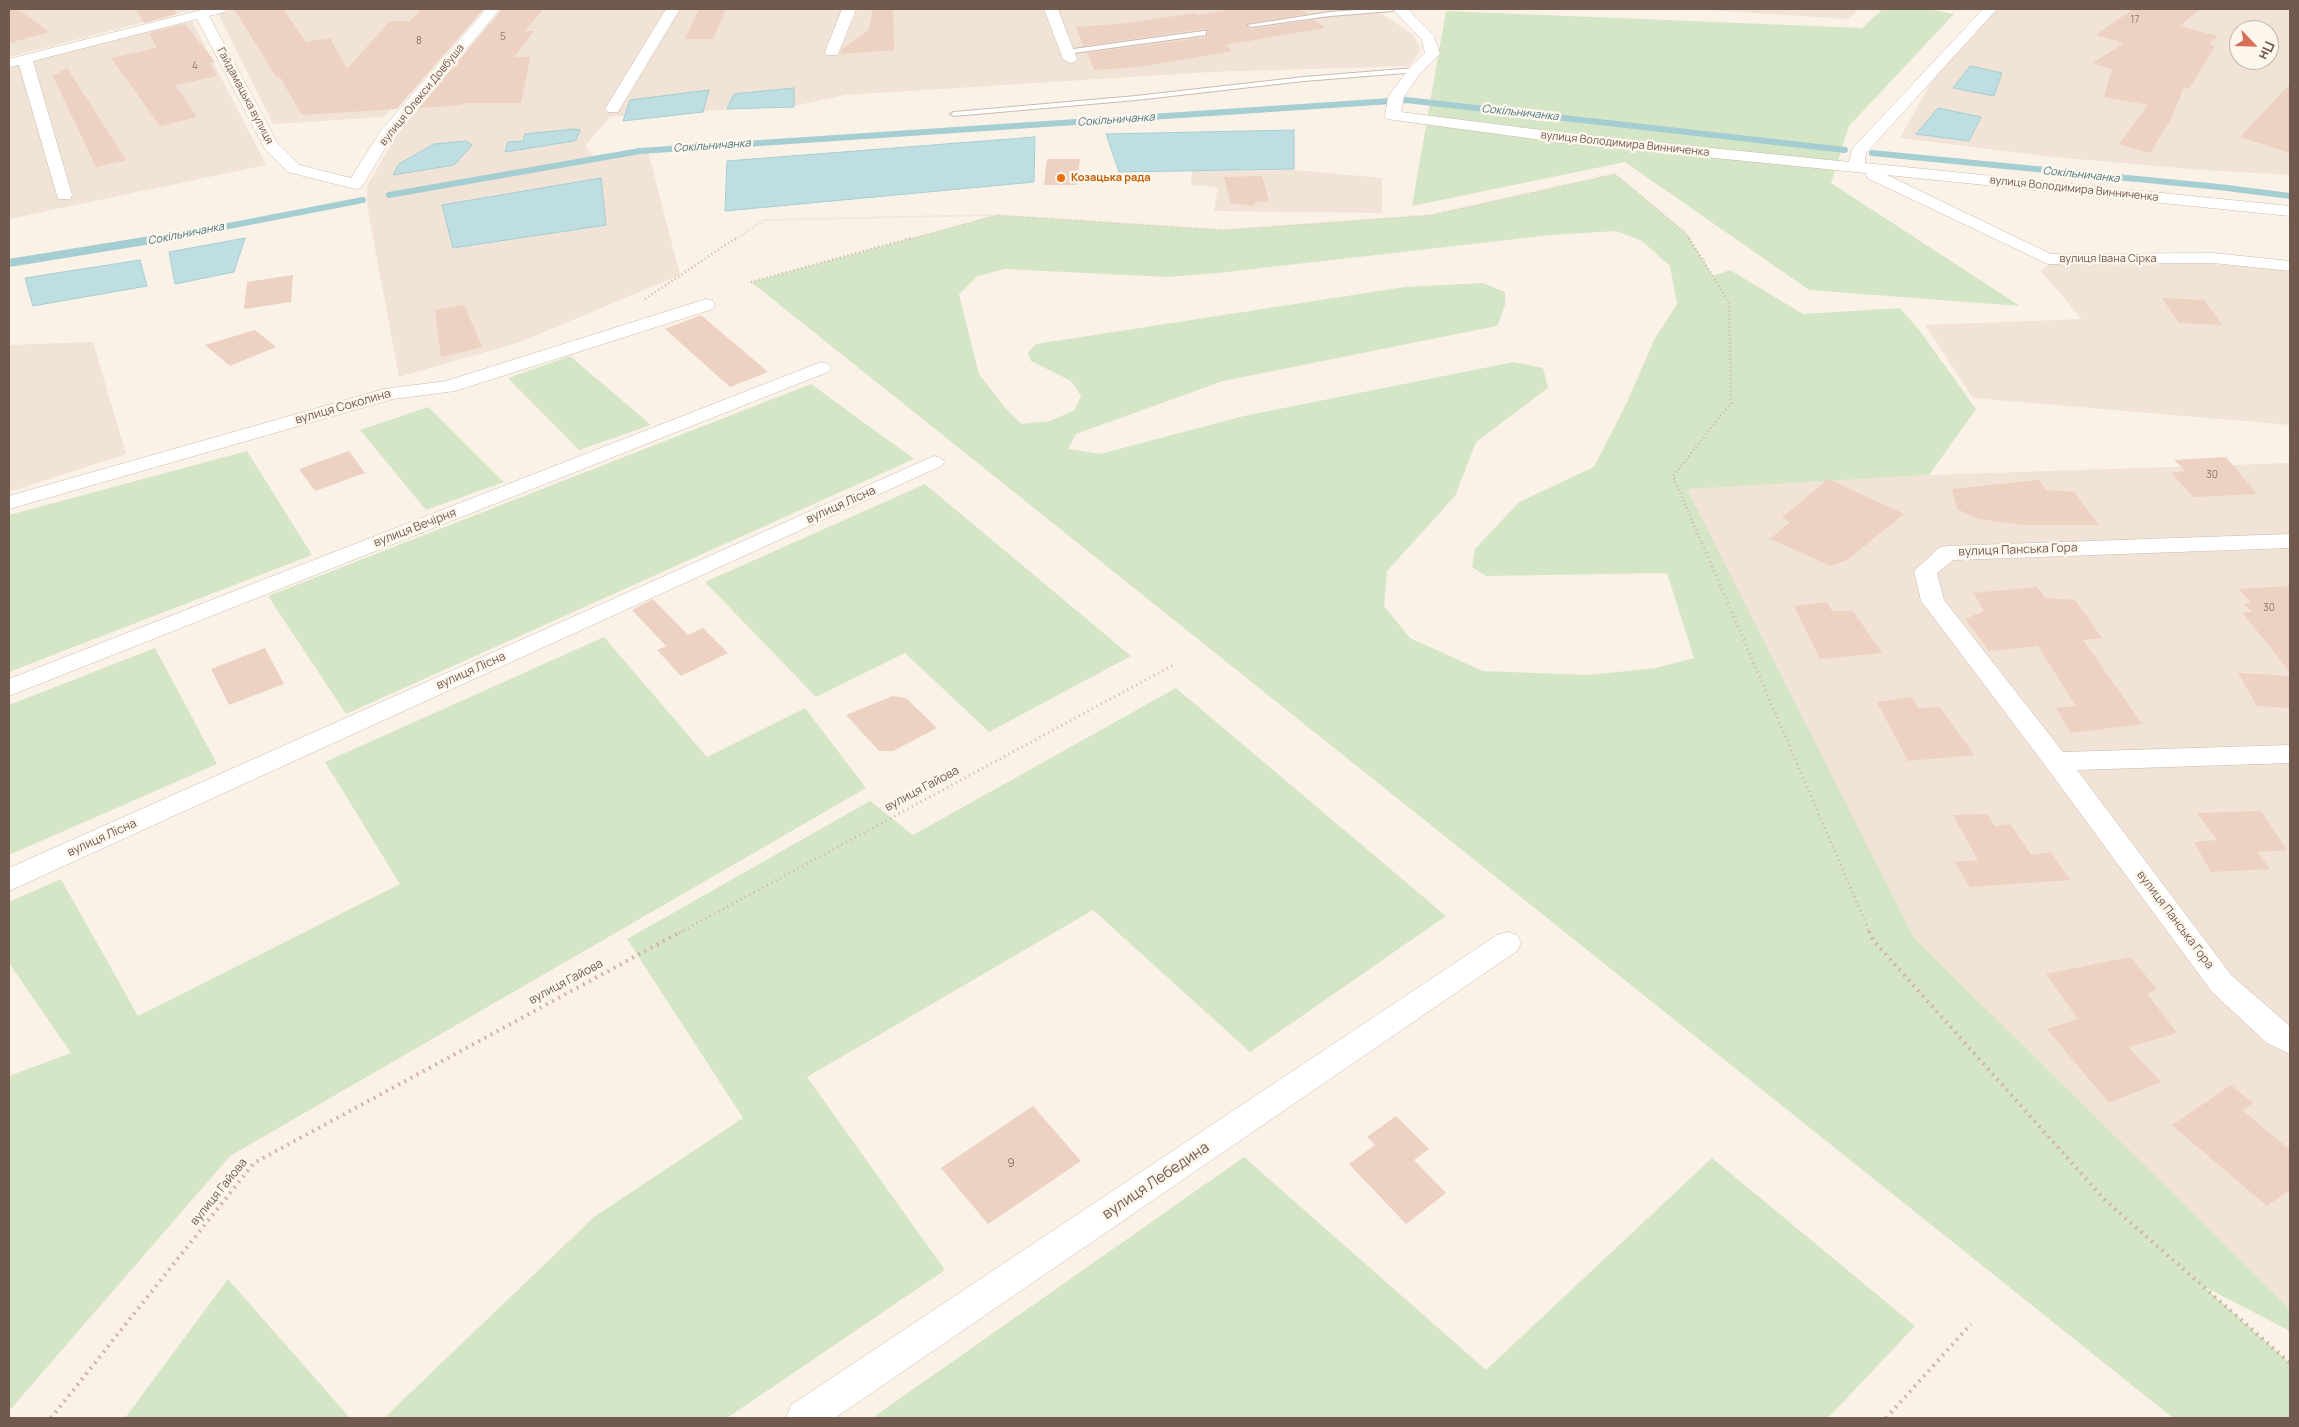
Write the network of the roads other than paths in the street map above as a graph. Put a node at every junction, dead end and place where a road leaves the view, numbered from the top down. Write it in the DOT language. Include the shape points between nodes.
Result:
graph roads {
  1 [pos="220,9"];
  2 [pos="493,9"];
  3 [pos="673,9"];
  4 [pos="849,9"];
  5 [pos="1051,9"];
  6 [pos="1392,9"];
  7 [pos="1400,9"];
  8 [pos="1990,9"];
  9 [pos="201,14"];
  10 [pos="1251,25"];
  11 [pos="1203,33"];
  12 [pos="832,52"];
  13 [pos="1068,55"];
  14 [pos="25,59"];
  15 [pos="9,63"];
  16 [pos="1415,70"];
  17 [pos="614,109"];
  18 [pos="954,114"];
  19 [pos="1857,168"];
  20 [pos="355,184"];
  21 [pos="64,195"];
  22 [pos="2290,211"];
  23 [pos="2290,266"];
  24 [pos="706,305"];
  25 [pos="821,368"];
  26 [pos="934,462"];
  27 [pos="9,503"];
  28 [pos="2290,540"];
  29 [pos="9,688"];
  30 [pos="2290,754"];
  31 [pos="2056,761"];
  32 [pos="9,880"];
  33 [pos="1507,943"];
  34 [pos="2290,1041"];
  35 [pos="804,1418"];
  1 -- 9 [label="street"];
  2 -- 20 [label="street, вулиця Олекси Довбуша" via="386,135"];
  3 -- 17 [label="street"];
  4 -- 12 [label="street"];
  5 -- 13 [label="street"];
  6 -- 10 [label="lane"];
  7 -- 16 [label="street" via="1429,39 1433,54"];
  8 -- 19 [label="street" via="1858,152"];
  9 -- 14 [label="street"];
  9 -- 20 [label="street, Гайдамацька вулиця" via="271,146 294,170"];
  11 -- 13 [label="lane"];
  14 -- 15 [label="street"];
  14 -- 21 [label="street"];
  16 -- 18 [label="lane" via="1304,78 1136,98"];
  16 -- 19 [label="street, вулиця Володимира Винниченка" via="1395,105 1564,138"];
  19 -- 22 [label="street, вулиця Володимира Винниченка"];
  19 -- 23 [label="street, вулиця Івана Сірка" via="2048,259 2213,258"];
  24 -- 27 [label="street, вулиця Соколина" via="448,387 391,393"];
  25 -- 29 [label="street, вулиця Вечірня"];
  26 -- 32 [label="street, вулиця Лісна"];
  28 -- 31 [label="street, вулиця Панська Гора" via="1947,553 1926,571 1933,601"];
  30 -- 31 [label="street"];
  31 -- 34 [label="street, вулиця Панська Гора" via="2222,984"];
  33 -- 35 [label="street, вулиця Лебедина"];
}
